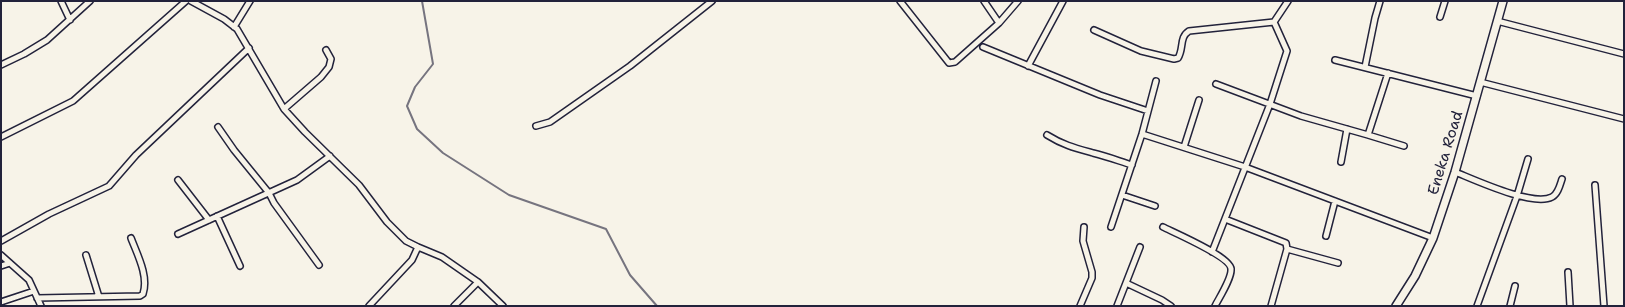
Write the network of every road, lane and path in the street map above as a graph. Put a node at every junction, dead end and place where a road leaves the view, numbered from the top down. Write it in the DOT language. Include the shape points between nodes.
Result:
graph roads {
  1 [pos="62,1"];
  2 [pos="90,1"];
  3 [pos="186,1"];
  4 [pos="191,1"];
  5 [pos="250,1"];
  6 [pos="712,1"];
  7 [pos="900,1"];
  8 [pos="984,1"];
  9 [pos="1018,1"];
  10 [pos="1063,1"];
  11 [pos="1288,1"];
  12 [pos="1380,1"];
  13 [pos="1445,1"];
  14 [pos="1502,1"];
  15 [pos="1440,17"];
  16 [pos="70,20"];
  17 [pos="1497,21"];
  18 [pos="1274,22"];
  19 [pos="999,23"];
  20 [pos="234,27"];
  21 [pos="1094,30"];
  22 [pos="983,47"];
  23 [pos="249,48"];
  24 [pos="326,50"];
  25 [pos="1624,54"];
  26 [pos="1335,60"];
  27 [pos="1,65"];
  28 [pos="1028,66"];
  29 [pos="1365,67"];
  30 [pos="1388,73"];
  31 [pos="1156,81"];
  32 [pos="1480,82"];
  33 [pos="1216,84"];
  34 [pos="1477,96"];
  35 [pos="1199,100"];
  36 [pos="1270,104"];
  37 [pos="284,109"];
  38 [pos="1148,111"];
  39 [pos="1624,119"];
  40 [pos="536,126"];
  41 [pos="218,127"];
  42 [pos="1348,129"];
  43 [pos="1142,134"];
  44 [pos="1047,135"];
  45 [pos="1368,135"];
  46 [pos="1,137"];
  47 [pos="1404,146"];
  48 [pos="1184,147"];
  49 [pos="330,156"];
  50 [pos="1528,159"];
  51 [pos="1341,162"];
  52 [pos="1132,165"];
  53 [pos="1245,167"];
  54 [pos="1455,172"];
  55 [pos="1562,179"];
  56 [pos="178,180"];
  57 [pos="1595,185"];
  58 [pos="269,193"];
  59 [pos="1122,195"];
  60 [pos="1517,196"];
  61 [pos="1335,201"];
  62 [pos="1154,206"];
  63 [pos="217,216"];
  64 [pos="1225,219"];
  65 [pos="210,220"];
  66 [pos="1084,227"];
  67 [pos="1111,227"];
  68 [pos="1163,227"];
  69 [pos="178,234"];
  70 [pos="1326,236"];
  71 [pos="131,238"];
  72 [pos="1433,238"];
  73 [pos="1,241"];
  74 [pos="1140,247"];
  75 [pos="418,248"];
  76 [pos="1286,249"];
  77 [pos="1212,252"];
  78 [pos="86,255"];
  79 [pos="1,256"];
  80 [pos="10,263"];
  81 [pos="1338,263"];
  82 [pos="319,265"];
  83 [pos="1,266"];
  84 [pos="240,266"];
  85 [pos="1568,272"];
  86 [pos="478,282"];
  87 [pos="1126,283"];
  88 [pos="1515,286"];
  89 [pos="34,291"];
  90 [pos="99,297"];
  91 [pos="37,298"];
  92 [pos="1,302"];
  93 [pos="41,306"];
  94 [pos="370,306"];
  95 [pos="454,306"];
  96 [pos="503,306"];
  97 [pos="1080,306"];
  98 [pos="1117,306"];
  99 [pos="1171,306"];
  100 [pos="1215,306"];
  101 [pos="1271,306"];
  102 [pos="1396,306"];
  103 [pos="1476,306"];
  104 [pos="1510,306"];
  105 [pos="1570,306"];
  106 [pos="1604,306"];
  1 -- 16 [label="street"];
  2 -- 16 [label="street"];
  3 -- 46 [label="street" via="73,101"];
  4 -- 20 [label="street"];
  5 -- 20 [label="street"];
  6 -- 40 [label="street" via="617,75 550,122"];
  7 -- 19 [label="street" via="949,63 955,62"];
  8 -- 19 [label="street"];
  9 -- 19 [label="street"];
  10 -- 28 [label="street"];
  11 -- 18 [label="street"];
  12 -- 29 [label="street"];
  13 -- 15 [label="street"];
  14 -- 17 [label="main road, Eneka Road"];
  16 -- 27 [label="street" via="47,40"];
  17 -- 25 [label="street"];
  17 -- 32 [label="main road, Eneka Road"];
  18 -- 21 [label="street" via="1189,30 1184,33 1181,54 1174,59 1141,51"];
  18 -- 36 [label="street" via="1287,51"];
  20 -- 23 [label="street"];
  22 -- 28 [label="street"];
  23 -- 37 [label="street"];
  23 -- 73 [label="street" via="136,154 109,186 49,214"];
  24 -- 37 [label="street" via="331,59 329,67"];
  26 -- 29 [label="street"];
  28 -- 38 [label="street"];
  29 -- 30 [label="street"];
  30 -- 34 [label="street"];
  30 -- 45 [label="street"];
  31 -- 38 [label="street"];
  32 -- 34 [label="main road, Eneka Road"];
  32 -- 39 [label="street"];
  33 -- 36 [label="street"];
  34 -- 54 [label="main road, Eneka Road"];
  35 -- 48 [label="street"];
  36 -- 42 [label="street"];
  36 -- 53 [label="street"];
  37 -- 49 [label="street"];
  38 -- 43 [label="street"];
  41 -- 58 [label="street"];
  42 -- 45 [label="street"];
  42 -- 51 [label="street"];
  43 -- 48 [label="street"];
  43 -- 52 [label="street"];
  44 -- 52 [label="street" via="1060,144"];
  45 -- 47 [label="street"];
  48 -- 53 [label="street"];
  49 -- 58 [label="street" via="297,180"];
  49 -- 75 [label="street" via="359,185 387,222"];
  50 -- 60 [label="street"];
  52 -- 59 [label="street"];
  53 -- 61 [label="street"];
  53 -- 64 [label="street"];
  54 -- 60 [label="street"];
  54 -- 72 [label="main road, Eneka Road"];
  55 -- 60 [label="street" via="1556,194 1551,198"];
  56 -- 65 [label="street"];
  57 -- 106 [label="street"];
  58 -- 63 [label="street"];
  58 -- 82 [label="street"];
  59 -- 62 [label="street"];
  59 -- 67 [label="street"];
  60 -- 103 [label="street"];
  61 -- 70 [label="street"];
  61 -- 72 [label="street"];
  63 -- 65 [label="street"];
  63 -- 84 [label="street"];
  64 -- 76 [label="street" via="1284,241"];
  64 -- 77 [label="street"];
  65 -- 69 [label="street"];
  66 -- 97 [label="street" via="1083,241 1092,278"];
  68 -- 77 [label="street"];
  71 -- 90 [label="street" via="143,272 143,294"];
  72 -- 102 [label="main road, Eneka Road" via="1415,276"];
  74 -- 87 [label="street"];
  75 -- 86 [label="street" via="442,257"];
  75 -- 94 [label="street" via="412,260"];
  76 -- 81 [label="street"];
  76 -- 101 [label="street"];
  77 -- 100 [label="street" via="1229,262 1232,268"];
  78 -- 90 [label="street"];
  79 -- 80 [label="street"];
  80 -- 83 [label="street"];
  80 -- 89 [label="street" via="29,280"];
  85 -- 105 [label="street"];
  86 -- 95 [label="street"];
  86 -- 96 [label="street"];
  87 -- 98 [label="street"];
  87 -- 99 [label="street"];
  88 -- 104 [label="street"];
  89 -- 91 [label="street"];
  89 -- 92 [label="street"];
  90 -- 91 [label="street"];
  91 -- 93 [label="street"];
}
